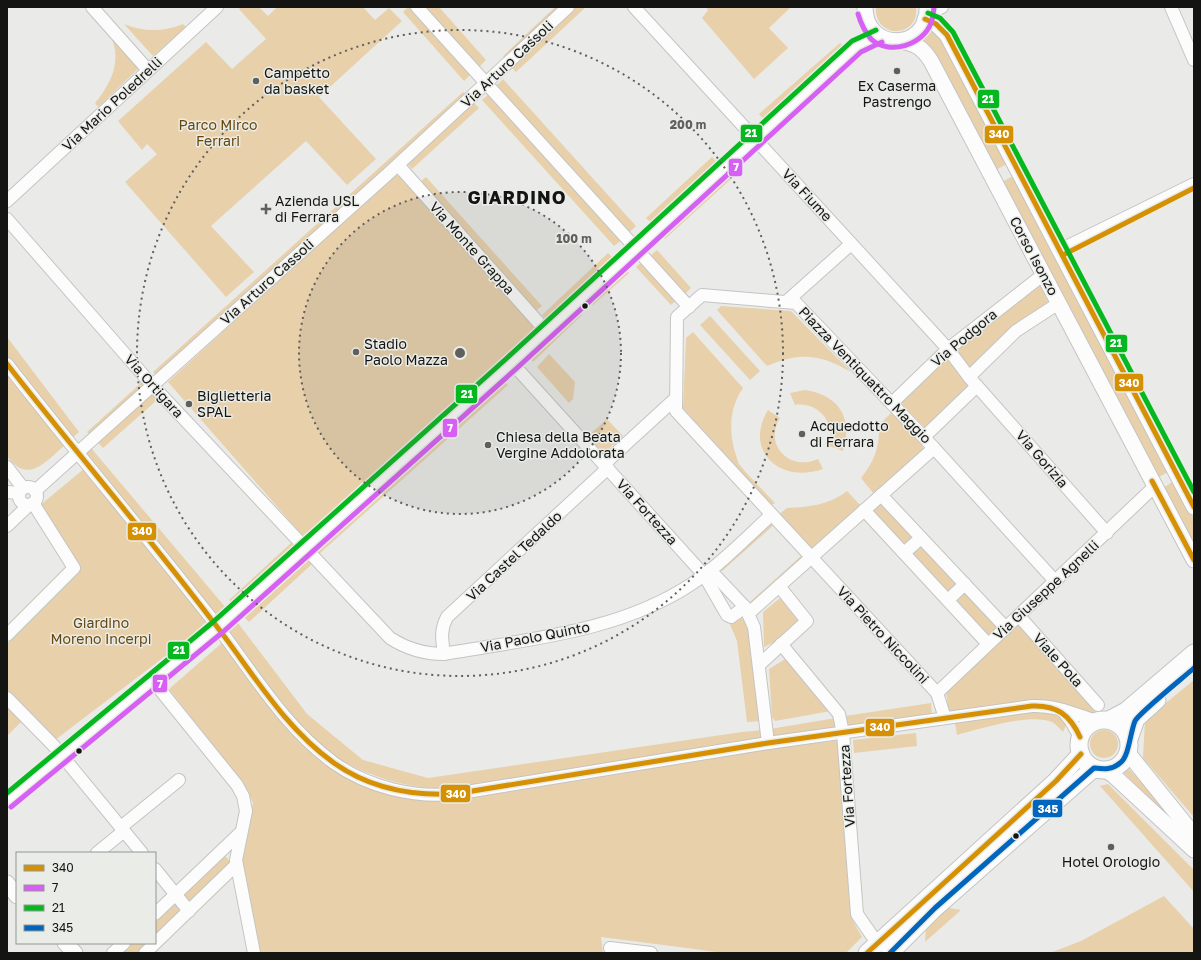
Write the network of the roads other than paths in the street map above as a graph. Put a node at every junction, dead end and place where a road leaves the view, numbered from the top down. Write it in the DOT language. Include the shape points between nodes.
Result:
graph roads {
  1 [pos="92,7"];
  2 [pos="217,7"];
  3 [pos="416,7"];
  4 [pos="568,7"];
  5 [pos="634,7"];
  6 [pos="865,7"];
  7 [pos="942,7"];
  8 [pos="1171,7"];
  9 [pos="926,14"];
  10 [pos="874,30"];
  11 [pos="899,41"];
  12 [pos="1194,60"];
  13 [pos="148,70"];
  14 [pos="486,84"];
  15 [pos="755,139"];
  16 [pos="1016,168"];
  17 [pos="394,169"];
  18 [pos="994,180"];
  19 [pos="1194,184"];
  20 [pos="1194,188"];
  21 [pos="7,201"];
  22 [pos="7,220"];
  23 [pos="851,244"];
  24 [pos="636,249"];
  25 [pos="1061,252"];
  26 [pos="1042,276"];
  27 [pos="786,302"];
  28 [pos="1059,303"];
  29 [pos="688,307"];
  30 [pos="546,331"];
  31 [pos="948,349"];
  32 [pos="512,363"];
  33 [pos="7,364"];
  34 [pos="969,377"];
  35 [pos="152,385"];
  36 [pos="977,386"];
  37 [pos="676,398"];
  38 [pos="892,403"];
  39 [pos="924,437"];
  40 [pos="934,448"];
  41 [pos="76,453"];
  42 [pos="606,466"];
  43 [pos="7,467"];
  44 [pos="1178,476"];
  45 [pos="1155,486"];
  46 [pos="26,491"];
  47 [pos="7,492"];
  48 [pos="881,495"];
  49 [pos="31,504"];
  50 [pos="1194,507"];
  51 [pos="864,510"];
  52 [pos="771,515"];
  53 [pos="7,526"];
  54 [pos="1107,533"];
  55 [pos="921,538"];
  56 [pos="306,548"];
  57 [pos="904,553"];
  58 [pos="810,558"];
  59 [pos="1194,560"];
  60 [pos="707,572"];
  61 [pos="1055,581"];
  62 [pos="965,584"];
  63 [pos="779,586"];
  64 [pos="948,600"];
  65 [pos="747,610"];
  66 [pos="1019,616"];
  67 [pos="218,627"];
  68 [pos="1006,628"];
  69 [pos="7,635"];
  70 [pos="782,644"];
  71 [pos="988,644"];
  72 [pos="1194,653"];
  73 [pos="444,654"];
  74 [pos="760,664"];
  75 [pos="1194,668"];
  76 [pos="153,681"];
  77 [pos="937,693"];
  78 [pos="7,698"];
  79 [pos="1062,710"];
  80 [pos="1101,715"];
  81 [pos="945,718"];
  82 [pos="843,733"];
  83 [pos="768,743"];
  84 [pos="1081,746"];
  85 [pos="1128,746"];
  86 [pos="62,756"];
  87 [pos="1099,769"];
  88 [pos="179,780"];
  89 [pos="7,802"];
  90 [pos="122,829"];
  91 [pos="240,833"];
  92 [pos="1194,835"];
  93 [pos="1194,850"];
  94 [pos="97,852"];
  95 [pos="141,852"];
  96 [pos="236,865"];
  97 [pos="156,870"];
  98 [pos="175,894"];
  99 [pos="189,911"];
  100 [pos="156,913"];
  101 [pos="156,942"];
  102 [pos="65,944"];
  103 [pos="123,944"];
  104 [pos="154,944"];
  105 [pos="610,948"];
  106 [pos="878,950"];
  107 [pos="74,953"];
  108 [pos="113,953"];
  109 [pos="145,953"];
  110 [pos="254,953"];
  111 [pos="651,953"];
  1 -- 13 [label="street"];
  2 -- 13 [label="street, Via Mario Poledrelli"];
  3 -- 14 [label="street"];
  4 -- 14 [label="street, Via Arturo Cassoli"];
  5 -- 15 [label="street, Via Fiume"];
  6 -- 10 [label="street"];
  7 -- 9 [label="street"];
  8 -- 12 [label="street"];
  9 -- 11 [label="street" via="916,33"];
  9 -- 16 [label="street, Corso Isonzo" via="947,35"];
  10 -- 11 [label="street, Corso Isonzo" via="889,40"];
  10 -- 15 [label="street"];
  11 -- 18 [label="street, Corso Isonzo" via="911,42 923,48"];
  13 -- 21 [label="street, Via Mario Poledrelli"];
  14 -- 17 [label="street, Via Arturo Cassoli"];
  14 -- 24 [label="street"];
  15 -- 23 [label="street, Via Fiume"];
  15 -- 24 [label="street"];
  16 -- 18 [label="street"];
  16 -- 25 [label="street, Corso Isonzo"];
  17 -- 30 [label="street, Via Monte Grappa"];
  17 -- 35 [label="street, Via Arturo Cassoli"];
  18 -- 26 [label="street, Corso Isonzo"];
  19 -- 25 [label="street"];
  20 -- 25 [label="street"];
  22 -- 35 [label="street, Via Ortigara"];
  23 -- 27 [label="street"];
  23 -- 31 [label="street, Via Fiume"];
  24 -- 29 [label="street"];
  24 -- 30 [label="street"];
  25 -- 44 [label="street, Corso Isonzo"];
  26 -- 28 [label="street, Corso Isonzo"];
  26 -- 31 [label="street, Via Podgora"];
  27 -- 29 [label="street, Piazza Ventiquattro Maggio" via="702,295"];
  27 -- 38 [label="street, Piazza Ventiquattro Maggio" via="796,303"];
  28 -- 34 [label="street, Via Podgora" via="1016,332"];
  28 -- 45 [label="street, Corso Isonzo"];
  29 -- 37 [label="street, Piazza Ventiquattro Maggio" via="677,317"];
  30 -- 32 [label="street"];
  31 -- 34 [label="street, Via Fiume"];
  31 -- 38 [label="street, Via Podgora"];
  32 -- 42 [label="street, Via Fortezza"];
  32 -- 56 [label="street"];
  33 -- 41 [label="street"];
  34 -- 36 [label="street, Via Fiume"];
  35 -- 41 [label="street, Via Arturo Cassoli"];
  35 -- 56 [label="street, Via Ortigara"];
  36 -- 39 [label="street"];
  36 -- 54 [label="street, Via Gorizia"];
  37 -- 42 [label="street, Via Castel Tedaldo"];
  37 -- 52 [label="street, Piazza Ventiquattro Maggio" via="676,411"];
  38 -- 39 [label="street, Piazza Ventiquattro Maggio"];
  39 -- 40 [label="street, Piazza Ventiquattro Maggio"];
  40 -- 48 [label="street, Piazza Ventiquattro Maggio"];
  40 -- 61 [label="street"];
  41 -- 46 [label="street, Via Arturo Cassoli"];
  41 -- 67 [label="street"];
  42 -- 60 [label="street, Via Fortezza"];
  42 -- 73 [label="street, Via Castel Tedaldo" via="447,617 441,633"];
  43 -- 46 [label="street"];
  44 -- 45 [label="street"];
  44 -- 50 [label="street, Corso Isonzo"];
  45 -- 54 [label="street, Via Giuseppe Agnelli"];
  45 -- 59 [label="street, Corso Isonzo"];
  46 -- 47 [label="street"];
  46 -- 49 [label="street" via="36,498"];
  46 -- 49 [label="street" via="20,501"];
  48 -- 51 [label="street, Piazza Ventiquattro Maggio"];
  48 -- 55 [label="street"];
  49 -- 53 [label="street"];
  49 -- 69 [label="street" via="74,568"];
  51 -- 57 [label="street"];
  51 -- 58 [label="street, Piazza Ventiquattro Maggio"];
  52 -- 58 [label="street, Piazza Ventiquattro Maggio"];
  52 -- 60 [label="street, Via Paolo Quinto"];
  54 -- 61 [label="street, Via Giuseppe Agnelli"];
  55 -- 57 [label="street"];
  55 -- 62 [label="street"];
  56 -- 67 [label="street"];
  56 -- 73 [label="street, Via Paolo Quinto" via="390,638 416,651"];
  57 -- 64 [label="street"];
  58 -- 63 [label="street"];
  58 -- 77 [label="street, Via Pietro Niccolini"];
  60 -- 65 [label="street, Via Fortezza"];
  60 -- 65 [label="street, Via Fortezza" via="729,617"];
  60 -- 73 [label="street, Via Paolo Quinto" via="664,600 607,622 570,632"];
  61 -- 66 [label="street, Via Giuseppe Agnelli"];
  62 -- 64 [label="street"];
  62 -- 68 [label="street"];
  63 -- 65 [label="street"];
  63 -- 70 [label="street" via="807,621"];
  64 -- 71 [label="street"];
  65 -- 74 [label="street, Via Fortezza" via="756,635"];
  66 -- 68 [label="street, Via Giuseppe Agnelli"];
  66 -- 80 [label="street, Viale Pola"];
  67 -- 76 [label="street"];
  67 -- 83 [label="street" via="289,722 311,744 355,775 406,792 440,795 468,792"];
  68 -- 71 [label="street, Via Giuseppe Agnelli"];
  70 -- 74 [label="street"];
  70 -- 82 [label="street, Via Fortezza" via="839,714"];
  71 -- 77 [label="street, Via Giuseppe Agnelli"];
  72 -- 80 [label="main road" via="1126,711"];
  74 -- 83 [label="street, Via Fortezza"];
  75 -- 85 [label="main road" via="1140,715 1134,724"];
  76 -- 86 [label="street"];
  76 -- 91 [label="street" via="240,790 246,811"];
  77 -- 81 [label="street, Via Pietro Niccolini"];
  78 -- 86 [label="street"];
  79 -- 80 [label="street"];
  79 -- 81 [label="street" via="1049,706 1032,706"];
  79 -- 84 [label="street" via="1071,721"];
  80 -- 84 [label="main road" via="1085,728"];
  80 -- 85 [label="main road" via="1122,727"];
  81 -- 82 [label="street"];
  82 -- 83 [label="street"];
  82 -- 106 [label="street, Via Fortezza" via="856,914"];
  84 -- 87 [label="main road" via="1086,762"];
  84 -- 106 [label="main road" via="1056,781"];
  85 -- 87 [label="main road" via="1118,766"];
  85 -- 92 [label="street"];
  86 -- 89 [label="street"];
  86 -- 90 [label="street"];
  87 -- 93 [label="street" via="1113,775"];
  87 -- 106 [label="main road" via="935,908"];
  88 -- 90 [label="street"];
  90 -- 94 [label="street"];
  90 -- 95 [label="street"];
  91 -- 96 [label="street"];
  91 -- 98 [label="street"];
  96 -- 99 [label="street"];
  96 -- 110 [label="street"];
  97 -- 98 [label="street"];
  98 -- 99 [label="street"];
  98 -- 100 [label="street"];
  99 -- 101 [label="street"];
  102 -- 107 [label="street"];
  103 -- 108 [label="street"];
  104 -- 109 [label="street"];
  105 -- 111 [label="street"];
}
